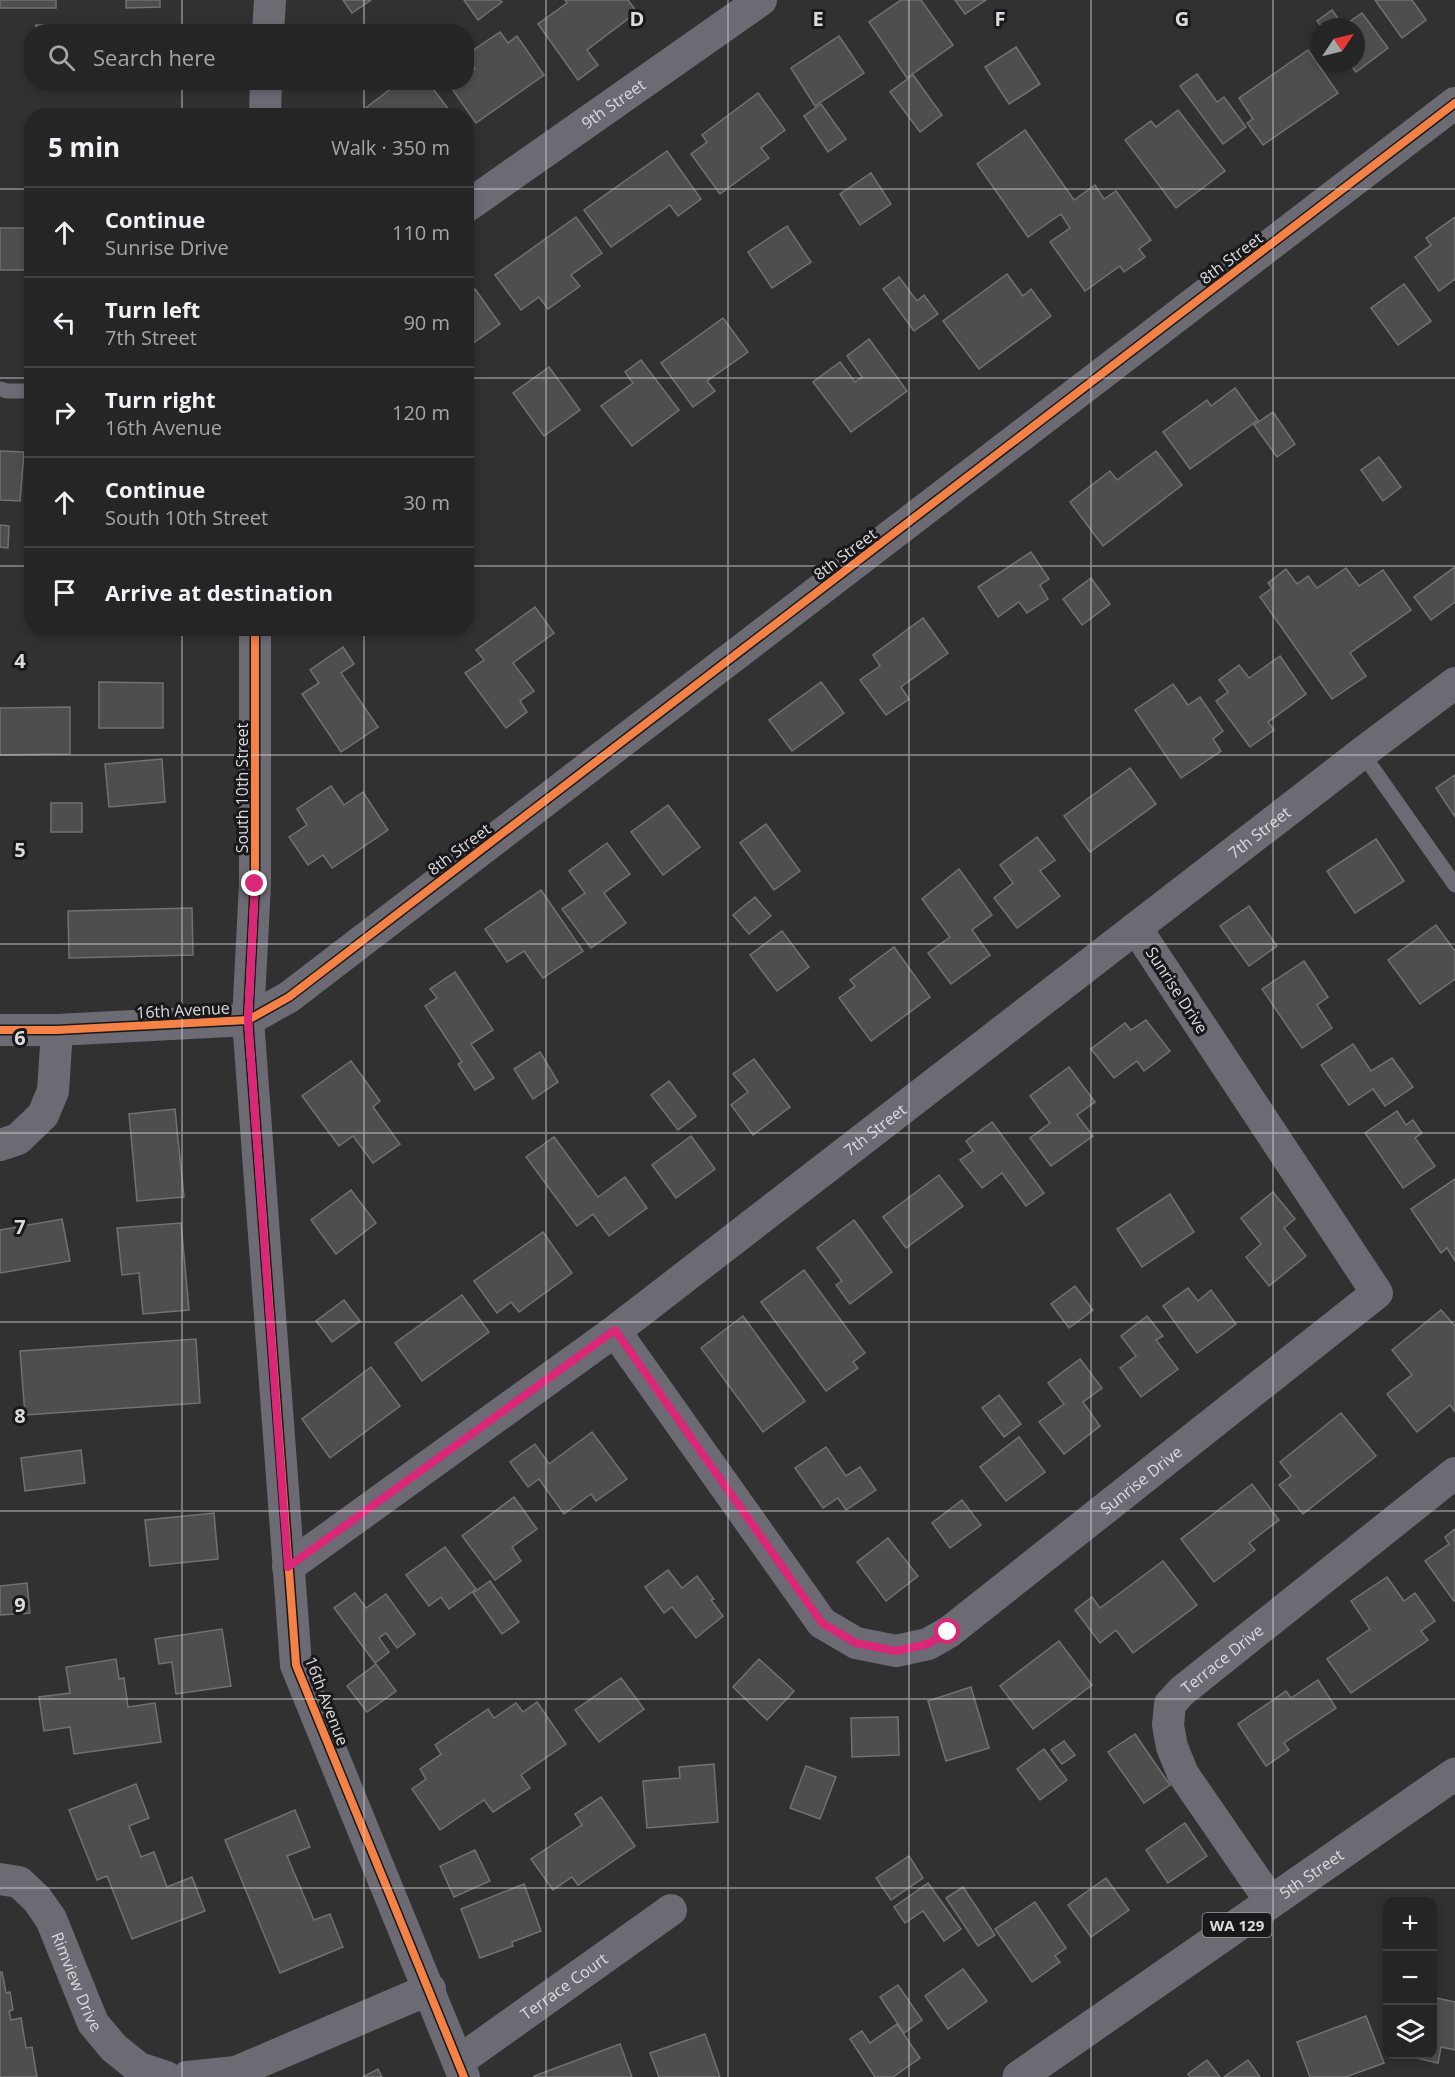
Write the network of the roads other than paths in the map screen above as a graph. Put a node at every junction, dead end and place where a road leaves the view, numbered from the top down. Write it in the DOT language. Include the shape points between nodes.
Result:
graph roads {
  1 [pos="270,0"];
  2 [pos="762,0"];
  3 [pos="268,24"];
  4 [pos="266,90"];
  5 [pos="1455,104"];
  6 [pos="265,108"];
  7 [pos="474,201"];
  8 [pos="0,389"];
  9 [pos="24,390"];
  10 [pos="255,636"];
  11 [pos="1455,683"];
  12 [pos="1362,753"];
  13 [pos="1455,885"];
  14 [pos="1136,928"];
  15 [pos="248,1020"];
  16 [pos="0,1030"];
  17 [pos="57,1030"];
  18 [pos="0,1145"];
  19 [pos="615,1330"];
  20 [pos="1455,1473"];
  21 [pos="288,1567"];
  22 [pos="1455,1774"];
  23 [pos="0,1879"];
  24 [pos="1271,1902"];
  25 [pos="671,1910"];
  26 [pos="430,1989"];
  27 [pos="461,2069"];
  28 [pos="236,2075"];
  29 [pos="166,2077"];
  30 [pos="187,2077"];
  31 [pos="1019,2077"];
  1 -- 3 [label="street"];
  2 -- 7 [label="street, 9th Street"];
  4 -- 6 [label="street"];
  5 -- 15 [label="street, 8th Street" via="289,997"];
  8 -- 9 [label="lane"];
  10 -- 15 [label="street, South 10th Street" via="255,884"];
  11 -- 12 [label="street, 7th Street"];
  12 -- 13 [label="lane"];
  12 -- 14 [label="street, 7th Street"];
  14 -- 19 [label="street, 7th Street"];
  14 -- 19 [label="street, Sunrise Drive" via="1377,1293 948,1632 928,1644 896,1651 856,1643 822,1623"];
  15 -- 17 [label="street, 16th Avenue"];
  15 -- 21 [label="street, 16th Avenue"];
  16 -- 17 [label="street, 16th Avenue"];
  17 -- 18 [label="street" via="53,1092 43,1115 18,1139"];
  19 -- 21 [label="street, 7th Street"];
  20 -- 24 [label="street, Terrace Drive" via="1170,1704 1172,1747 1183,1774"];
  21 -- 26 [label="street, 16th Avenue" via="296,1665"];
  22 -- 24 [label="main road, 5th Street / WA 129"];
  23 -- 29 [label="street, Rimview Drive" via="19,1882 51,1919 93,2023 114,2049 139,2068"];
  24 -- 31 [label="main road, 5th Street / WA 129"];
  25 -- 27 [label="street, Terrace Court"];
  26 -- 27 [label="street, 16th Avenue"];
  26 -- 28 [label="street"];
  28 -- 30 [label="street"];
}
